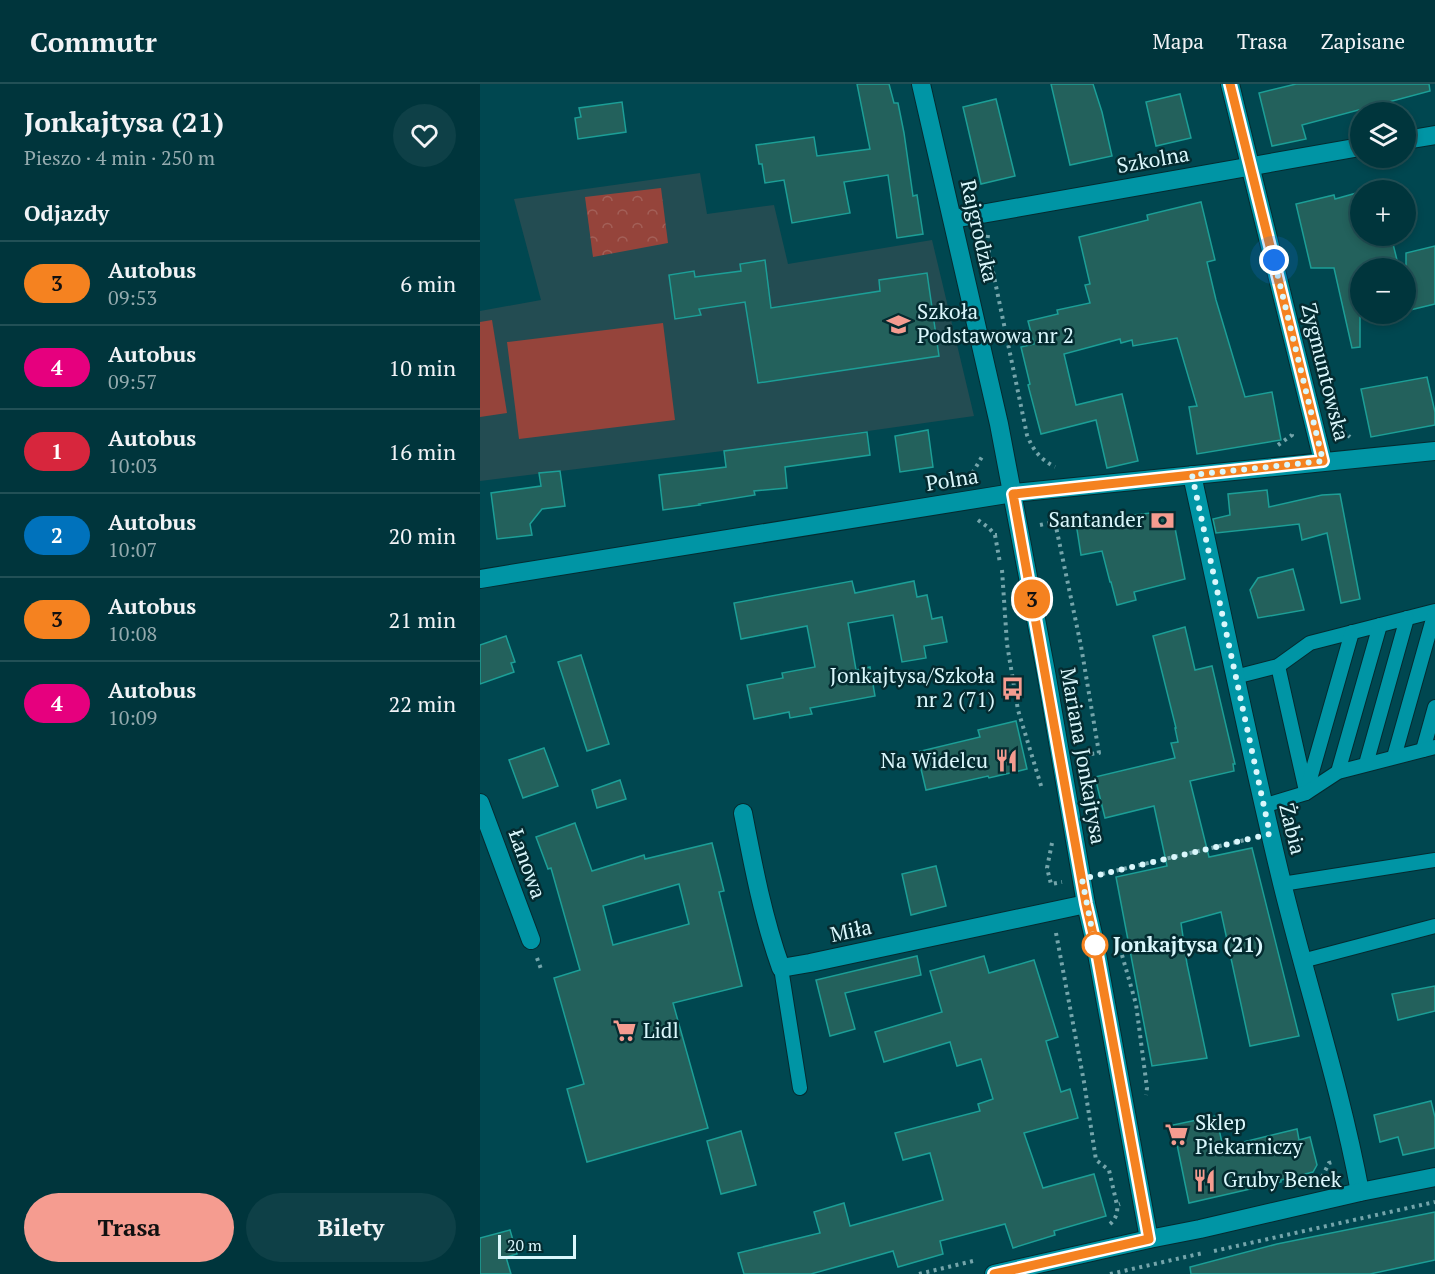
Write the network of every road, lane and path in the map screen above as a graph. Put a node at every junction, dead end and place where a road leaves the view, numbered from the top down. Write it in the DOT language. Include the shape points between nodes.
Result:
graph roads {
  1 [pos="921,84"];
  2 [pos="1230,84"];
  3 [pos="1435,135"];
  4 [pos="1416,138"];
  5 [pos="1350,149"];
  6 [pos="1251,166"];
  7 [pos="990,212"];
  8 [pos="953,219"];
  9 [pos="1312,411"];
  10 [pos="1274,447"];
  11 [pos="1435,451"];
  12 [pos="1323,461"];
  13 [pos="1061,470"];
  14 [pos="1192,475"];
  15 [pos="1013,494"];
  16 [pos="995,535"];
  17 [pos="480,579"];
  18 [pos="1435,612"];
  19 [pos="1407,618"];
  20 [pos="1380,626"];
  21 [pos="1352,632"];
  22 [pos="1278,666"];
  23 [pos="1235,677"];
  24 [pos="1435,707"];
  25 [pos="1429,748"];
  26 [pos="1394,758"];
  27 [pos="1366,765"];
  28 [pos="1338,772"];
  29 [pos="1306,793"];
  30 [pos="1045,798"];
  31 [pos="480,803"];
  32 [pos="1263,806"];
  33 [pos="743,813"];
  34 [pos="1050,832"];
  35 [pos="1270,834"];
  36 [pos="1435,860"];
  37 [pos="1082,879"];
  38 [pos="1282,884"];
  39 [pos="1086,904"];
  40 [pos="1435,926"];
  41 [pos="531,940"];
  42 [pos="1302,961"];
  43 [pos="781,968"];
  44 [pos="800,1088"];
  45 [pos="1435,1177"];
  46 [pos="1360,1192"];
  47 [pos="1435,1202"];
  48 [pos="1149,1239"];
  49 [pos="994,1274"];
  50 [pos="1110,1274"];
  1 -- 8 [label="street, Rajgrodzka"];
  2 -- 6 [label="street, Zygmuntowska"];
  3 -- 4 [label="street"];
  5 -- 6 [label="street, Szkolna"];
  6 -- 7 [label="street, Szkolna"];
  6 -- 9 [label="street, Zygmuntowska"];
  7 -- 8 [label="street, Szkolna"];
  7 -- 13 [label="path" via="995,229 987,243 1028,435 1033,449"];
  8 -- 15 [label="street, Rajgrodzka"];
  9 -- 10 [label="path" via="1291,417 1292,435"];
  9 -- 12 [label="street, Zygmuntowska"];
  11 -- 12 [label="street, Polna"];
  12 -- 14 [label="street, Polna"];
  14 -- 15 [label="street, Polna"];
  14 -- 23 [label="street, Żabia"];
  15 -- 17 [label="street, Polna"];
  15 -- 37 [label="street, Mariana Jonkajtysa"];
  16 -- 30 [label="path" via="1017,710"];
  18 -- 19 [label="lane"];
  18 -- 26 [label="lane"];
  19 -- 20 [label="lane"];
  19 -- 27 [label="lane"];
  20 -- 21 [label="lane"];
  20 -- 28 [label="lane"];
  21 -- 22 [label="lane" via="1310,643"];
  21 -- 29 [label="lane"];
  22 -- 23 [label="lane"];
  22 -- 29 [label="lane"];
  23 -- 32 [label="street, Żabia"];
  24 -- 25 [label="lane"];
  25 -- 26 [label="lane"];
  26 -- 27 [label="lane"];
  27 -- 28 [label="lane"];
  28 -- 29 [label="lane"];
  29 -- 32 [label="lane"];
  31 -- 41 [label="street, Łanowa"];
  32 -- 35 [label="street, Żabia"];
  33 -- 43 [label="street" via="756,879"];
  34 -- 37 [label="path" via="1047,868 1051,884"];
  35 -- 37 [label="path"];
  35 -- 38 [label="street, Żabia"];
  36 -- 38 [label="lane"];
  37 -- 39 [label="street, Mariana Jonkajtysa"];
  38 -- 42 [label="street, Żabia"];
  39 -- 43 [label="street, Miła"];
  39 -- 48 [label="street, Mariana Jonkajtysa"];
  40 -- 42 [label="lane"];
  42 -- 46 [label="street, Żabia"];
  43 -- 44 [label="lane"];
  45 -- 46 [label="street"];
  46 -- 48 [label="street"];
  47 -- 50 [label="path"];
  48 -- 49 [label="street"];
}
